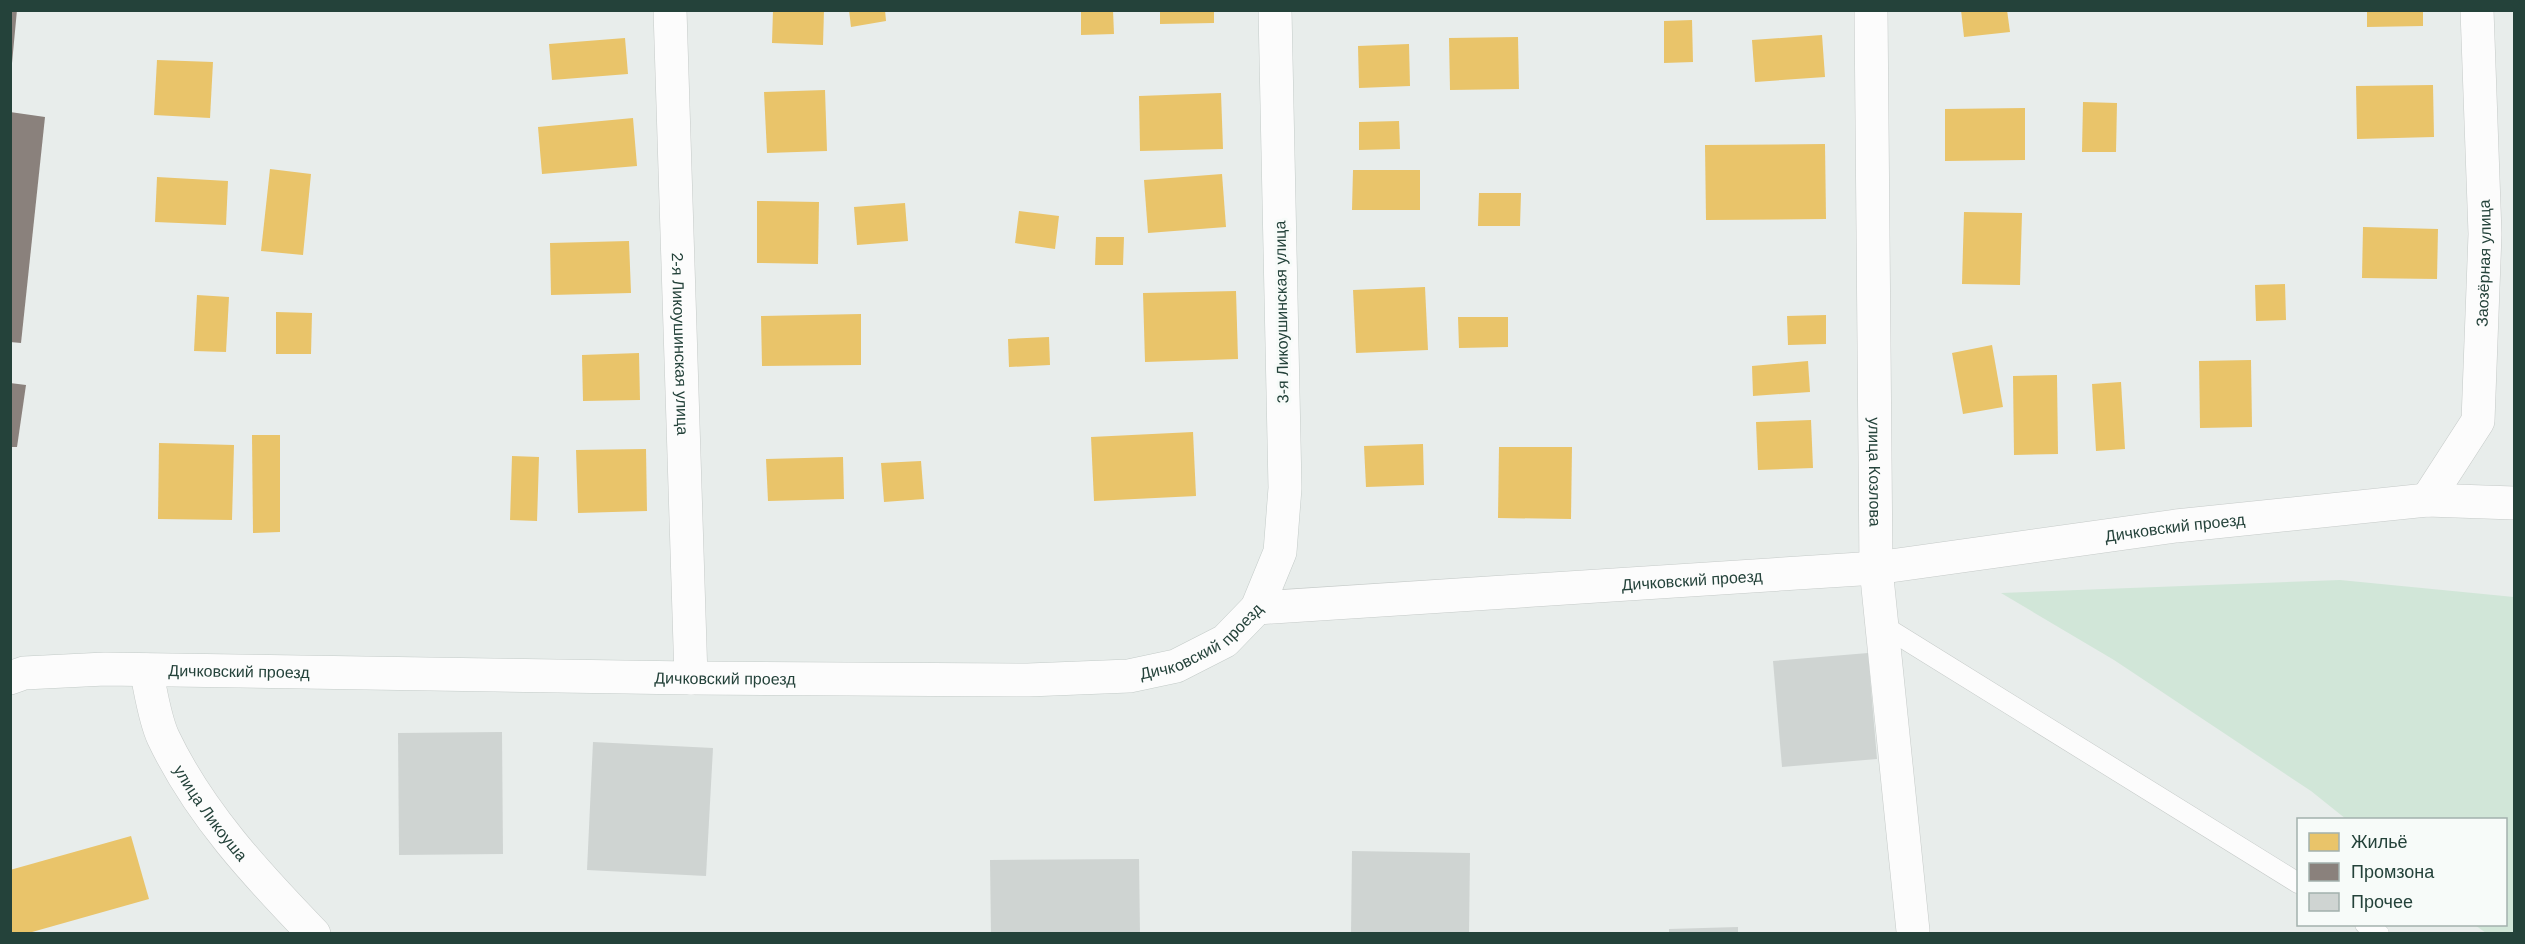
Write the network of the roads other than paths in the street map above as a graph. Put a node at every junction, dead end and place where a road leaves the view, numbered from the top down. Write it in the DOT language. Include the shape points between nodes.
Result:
graph roads {
  1 [pos="670,10"];
  2 [pos="1275,10"];
  3 [pos="1871,10"];
  4 [pos="2477,10"];
  5 [pos="2427,500"];
  6 [pos="2514,503"];
  7 [pos="1876,568"];
  8 [pos="1257,608"];
  9 [pos="1882,625"];
  10 [pos="146,670"];
  11 [pos="17,676"];
  12 [pos="692,678"];
  13 [pos="2297,883"];
  14 [pos="1913,931"];
  15 [pos="314,933"];
  1 -- 12 [label="street, 2-я Ликоушинская улица"];
  2 -- 8 [label="street, 3-я Ликоушинская улица" via="1285,488 1280,552"];
  3 -- 7 [label="street, улица Козлова"];
  4 -- 5 [label="street, Заозёрная улица" via="2485,234 2478,421"];
  5 -- 6 [label="street, Дичковский проезд"];
  5 -- 7 [label="street, Дичковский проезд" via="2176,526"];
  7 -- 8 [label="street, Дичковский проезд"];
  7 -- 9 [label="street, улица Козлова"];
  8 -- 12 [label="street, Дичковский проезд" via="1225,641 1176,666 1129,676 1028,680"];
  9 -- 13 [label="lane"];
  9 -- 14 [label="street, улица Козлова"];
  10 -- 11 [label="street, Дичковский проезд"];
  10 -- 12 [label="street, Дичковский проезд"];
  10 -- 15 [label="street, улица Ликоуша" via="162,735 207,814 271,890"];
}
